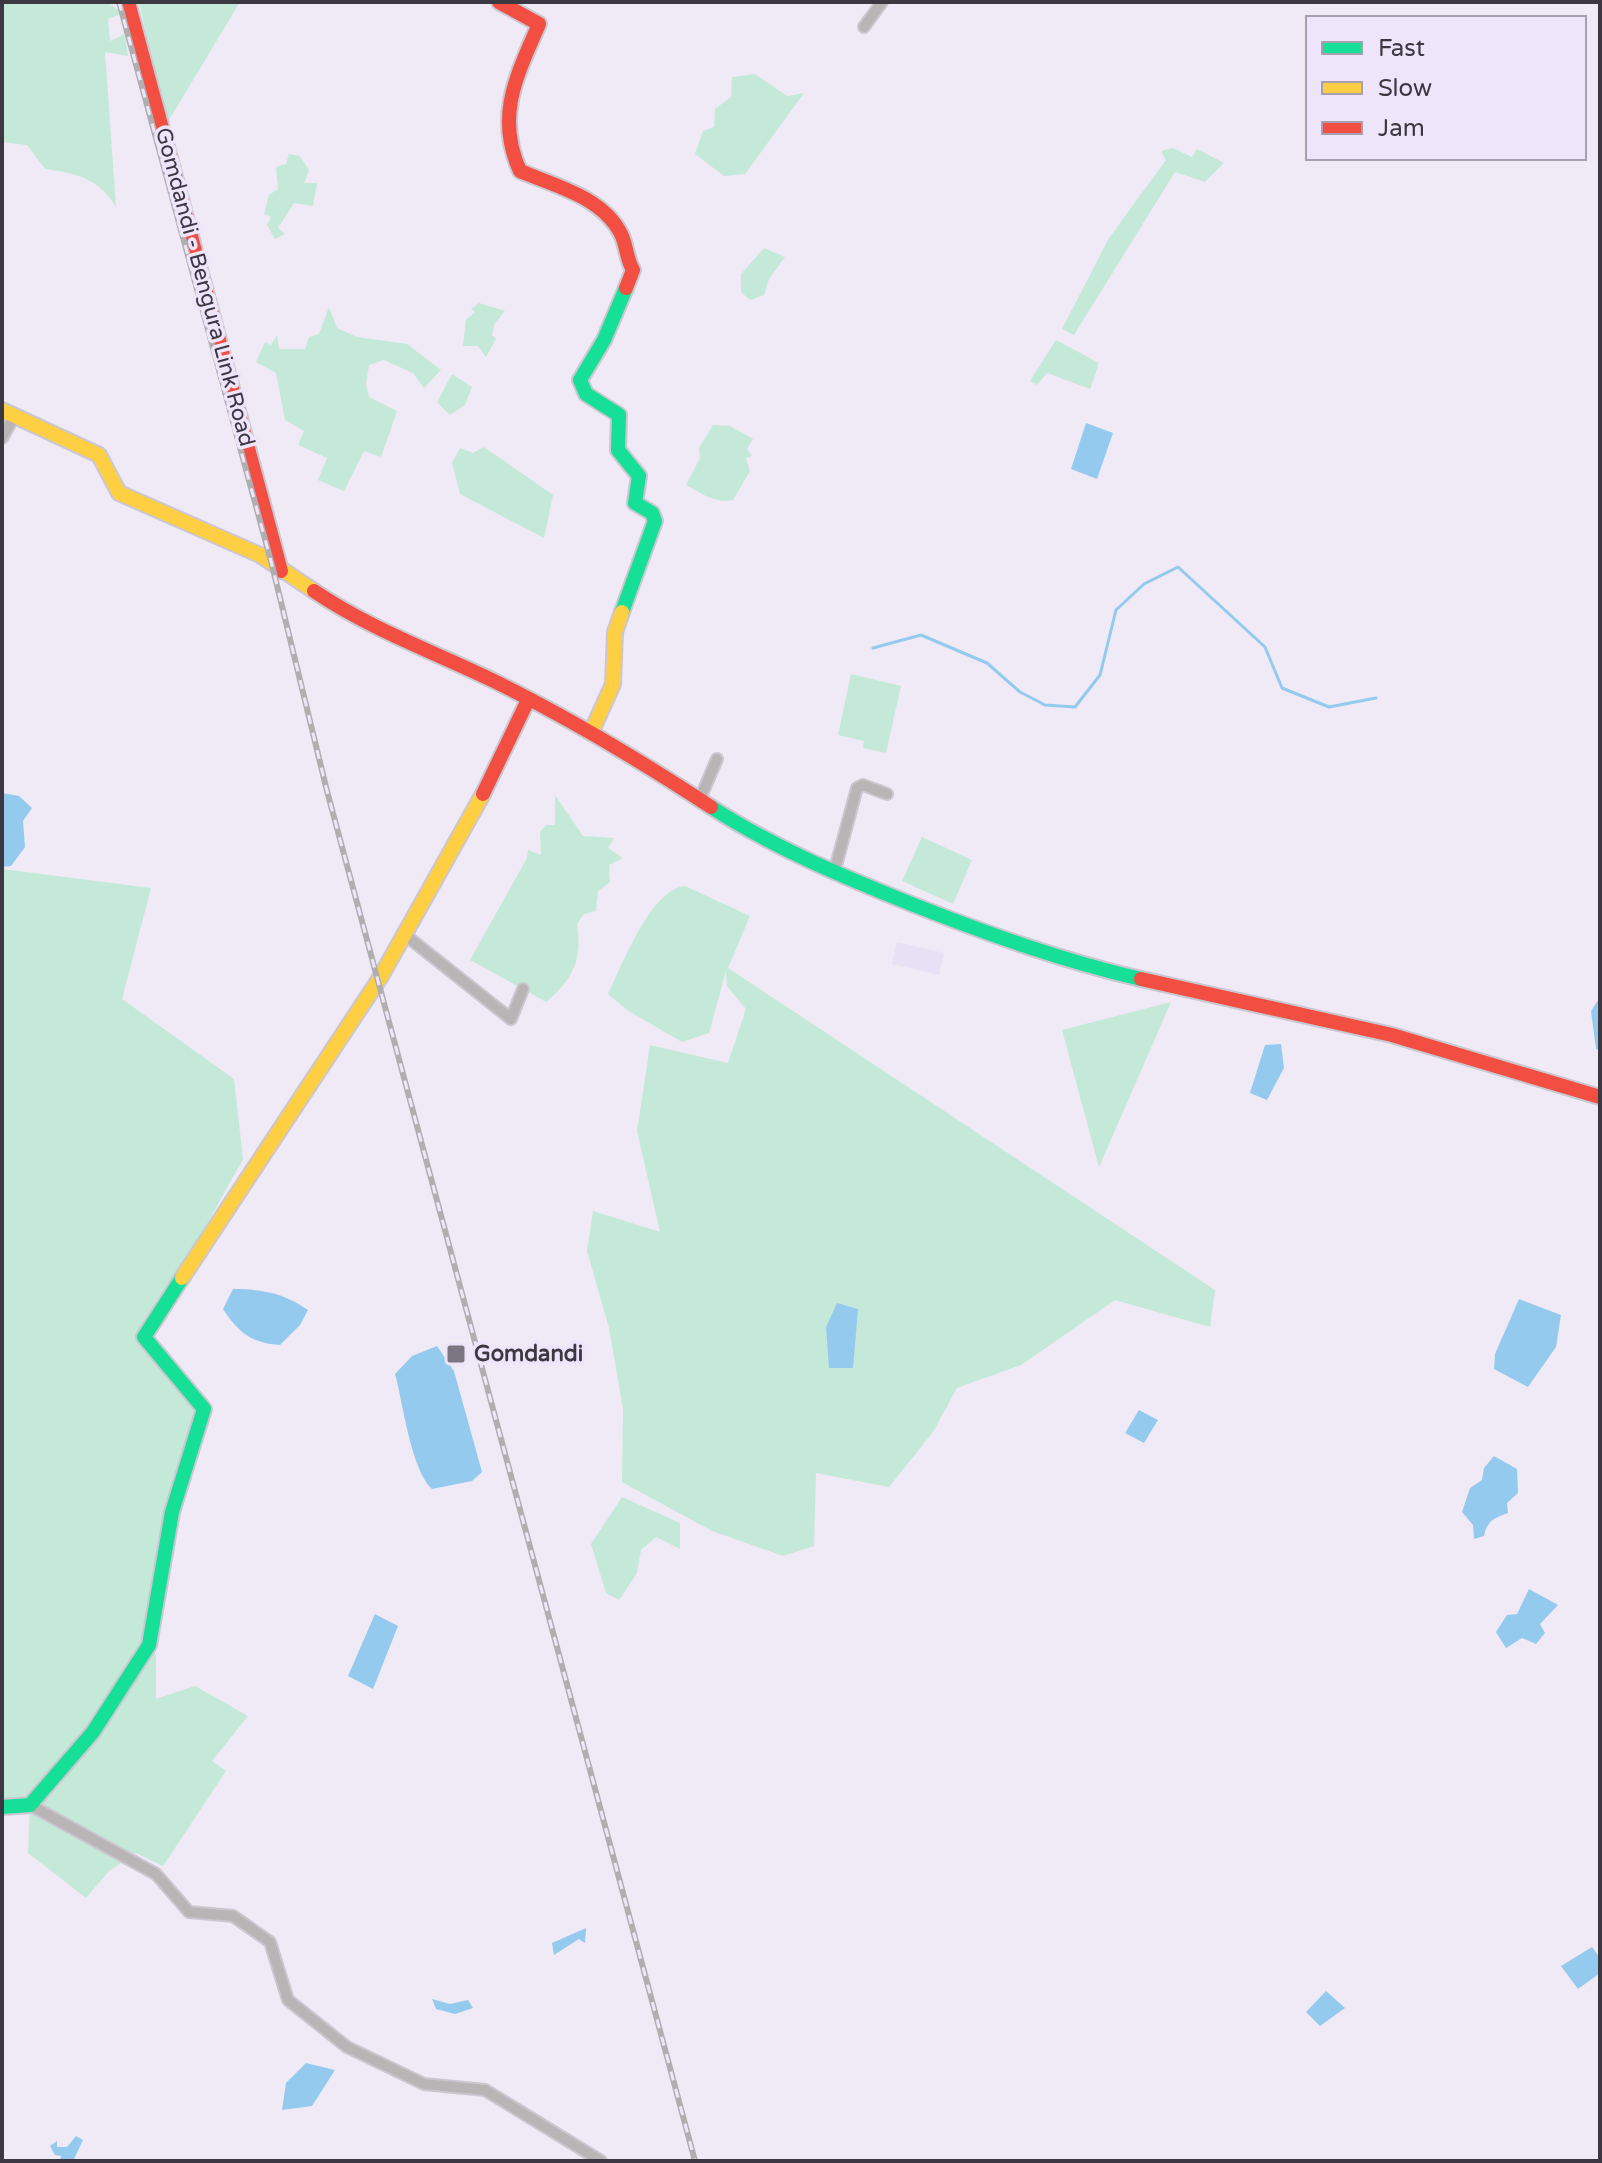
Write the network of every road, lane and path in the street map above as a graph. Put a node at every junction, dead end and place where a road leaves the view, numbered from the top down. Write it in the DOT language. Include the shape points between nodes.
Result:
graph roads {
  1 [pos="128,2"];
  2 [pos="499,2"];
  3 [pos="882,2"];
  4 [pos="864,27"];
  5 [pos="8,413"];
  6 [pos="2,438"];
  7 [pos="281,571"];
  8 [pos="528,700"];
  9 [pos="591,733"];
  10 [pos="717,759"];
  11 [pos="887,794"];
  12 [pos="700,799"];
  13 [pos="834,873"];
  14 [pos="404,934"];
  15 [pos="523,989"];
  16 [pos="1600,1097"];
  17 [pos="30,1805"];
  18 [pos="2,1807"];
  19 [pos="601,2161"];
  1 -- 7 [label="main road, Gomdandi - Bengura Link Road"];
  2 -- 9 [label="main road" via="539,24 507,122 520,171 594,202 621,234 633,270 604,340 580,380 586,394 619,415 618,450 639,476 635,503 655,521 615,632 613,684"];
  3 -- 4 [label="street"];
  5 -- 6 [label="street"];
  5 -- 7 [label="main road" via="99,455 119,493 260,555"];
  7 -- 8 [label="main road" via="348,614"];
  8 -- 9 [label="main road"];
  8 -- 14 [label="main road" via="466,830"];
  9 -- 12 [label="main road"];
  10 -- 12 [label="street"];
  11 -- 13 [label="street" via="863,785 857,788"];
  12 -- 13 [label="main road" via="742,827"];
  13 -- 16 [label="main road" via="1000,939 1133,977 1392,1035"];
  14 -- 15 [label="street" via="511,1019"];
  14 -- 17 [label="main road" via="144,1337 204,1409 172,1512 149,1645 93,1732"];
  17 -- 18 [label="main road"];
  17 -- 19 [label="street" via="156,1874 189,1912 233,1916 270,1942 288,2000 347,2047 424,2084 485,2090"];
}
